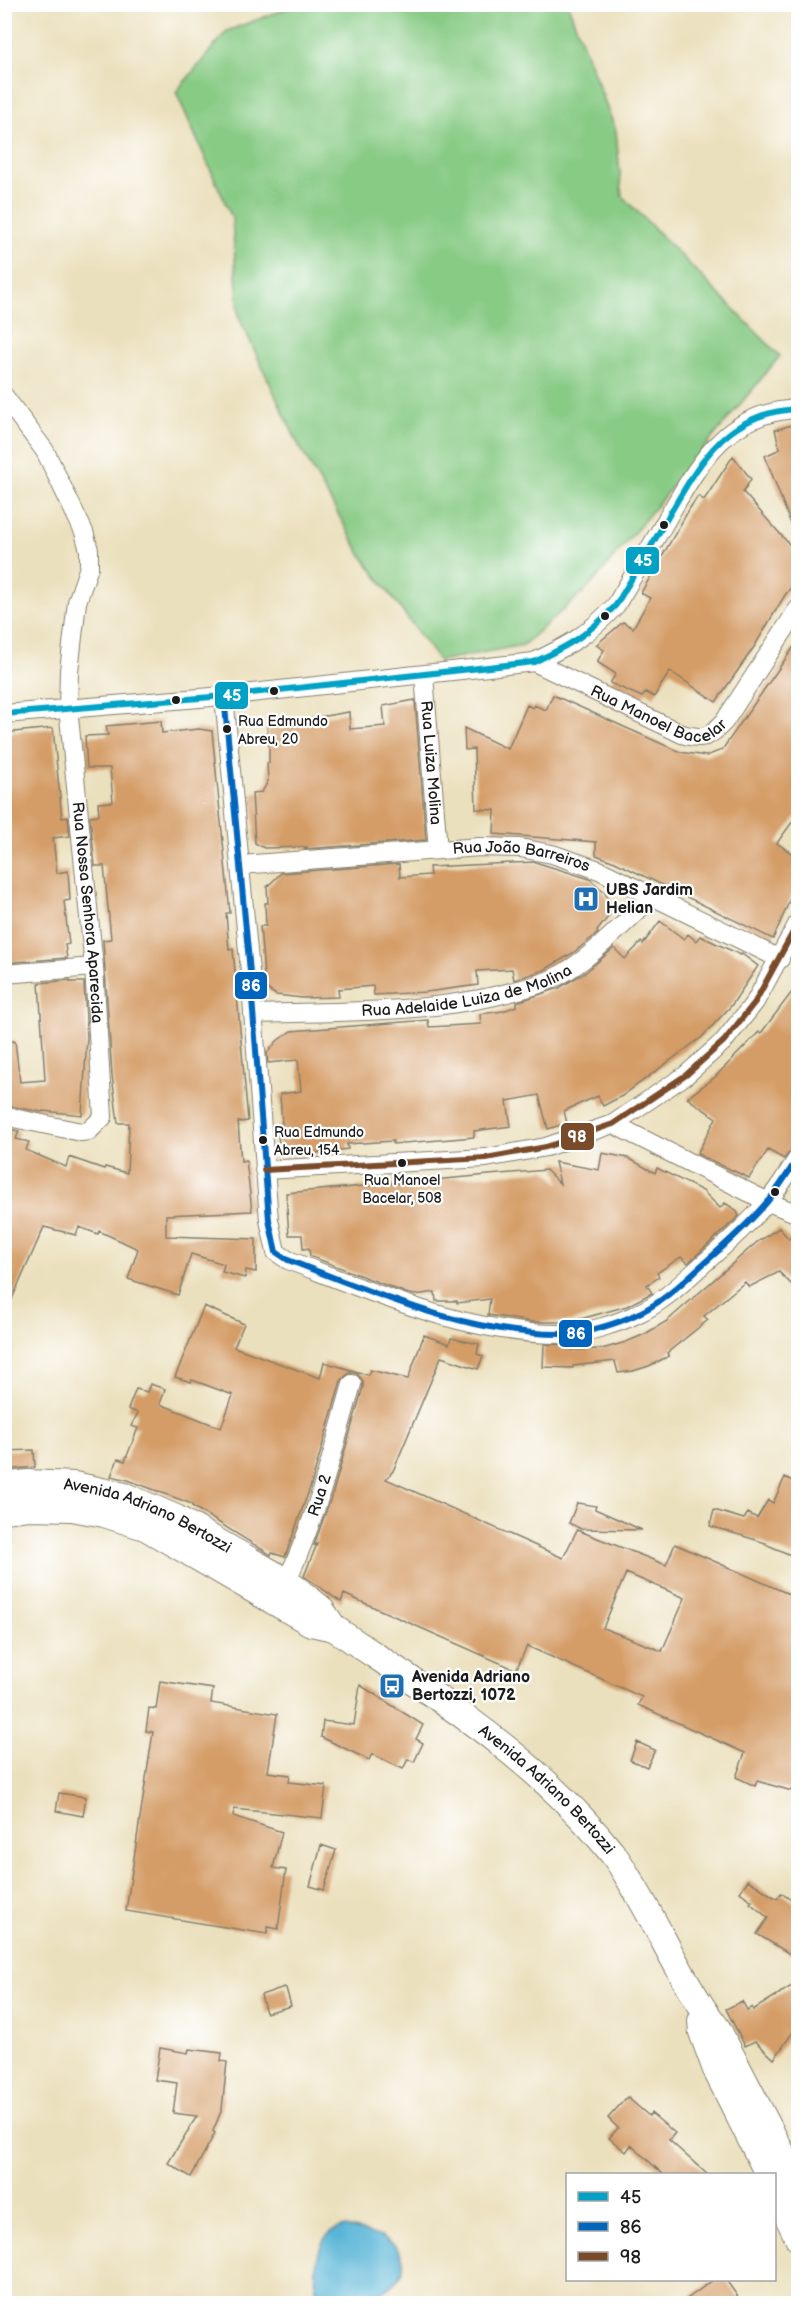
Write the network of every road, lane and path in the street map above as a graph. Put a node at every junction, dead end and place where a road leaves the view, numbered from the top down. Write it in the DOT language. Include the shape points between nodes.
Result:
graph roads {
  1 [pos="4,396"];
  2 [pos="798,409"];
  3 [pos="798,609"];
  4 [pos="534,662"];
  5 [pos="424,675"];
  6 [pos="224,696"];
  7 [pos="68,708"];
  8 [pos="4,714"];
  9 [pos="438,850"];
  10 [pos="241,865"];
  11 [pos="652,897"];
  12 [pos="798,923"];
  13 [pos="780,959"];
  14 [pos="94,967"];
  15 [pos="4,974"];
  16 [pos="253,1014"];
  17 [pos="4,1116"];
  18 [pos="613,1124"];
  19 [pos="798,1158"];
  20 [pos="264,1170"];
  21 [pos="768,1202"];
  22 [pos="798,1214"];
  23 [pos="352,1384"];
  24 [pos="4,1486"];
  25 [pos="4,1510"];
  26 [pos="281,1592"];
  27 [pos="699,2006"];
  28 [pos="767,2173"];
  29 [pos="798,2184"];
  30 [pos="776,2192"];
  31 [pos="798,2238"];
  1 -- 7 [label="street, Rua Nossa Senhora Aparecida" via="45,451 89,550 89,567 77,603"];
  2 -- 4 [label="street" via="758,416 714,446 696,469 616,605 575,642"];
  3 -- 4 [label="street, Rua Manoel Bacelar" via="724,722 700,738 682,734"];
  4 -- 5 [label="street"];
  5 -- 6 [label="street"];
  5 -- 9 [label="street, Rua Luiza Molina"];
  6 -- 7 [label="street"];
  6 -- 10 [label="street"];
  7 -- 8 [label="street"];
  7 -- 14 [label="street, Rua Nossa Senhora Aparecida"];
  9 -- 10 [label="street, Rua João Barreiros"];
  9 -- 11 [label="street, Rua João Barreiros" via="480,847 552,854 599,870"];
  10 -- 16 [label="street"];
  11 -- 13 [label="street, Rua João Barreiros"];
  11 -- 16 [label="street, Rua Adelaide Luiza de Molina" via="574,966 534,986 448,1004"];
  12 -- 13 [label="street"];
  13 -- 18 [label="street" via="755,1002 724,1041 686,1076"];
  14 -- 15 [label="street"];
  14 -- 17 [label="street, Rua Nossa Senhora Aparecida" via="103,1117 89,1131 81,1132"];
  16 -- 20 [label="street"];
  18 -- 20 [label="street" via="546,1147 486,1158"];
  18 -- 21 [label="street"];
  19 -- 21 [label="street"];
  20 -- 21 [label="street" via="272,1238 276,1252 288,1260 481,1327 569,1334 638,1314 667,1296"];
  21 -- 22 [label="street"];
  23 -- 26 [label="street, Rua 2" via="305,1541"];
  24 -- 26 [label="main road, Avenida Adriano Bertozzi" via="74,1485 125,1496 176,1518"];
  25 -- 26 [label="main road, Avenida Adriano Bertozzi" via="72,1508 104,1514 145,1527"];
  26 -- 27 [label="main road, Avenida Adriano Bertozzi" via="320,1608 334,1628 481,1727 543,1778 613,1854 654,1920"];
  27 -- 28 [label="main road, Avenida Adriano Bertozzi" via="702,2032 716,2070"];
  27 -- 29 [label="main road, Avenida Adriano Bertozzi" via="717,2028"];
  30 -- 31 [label="main road"];
}
